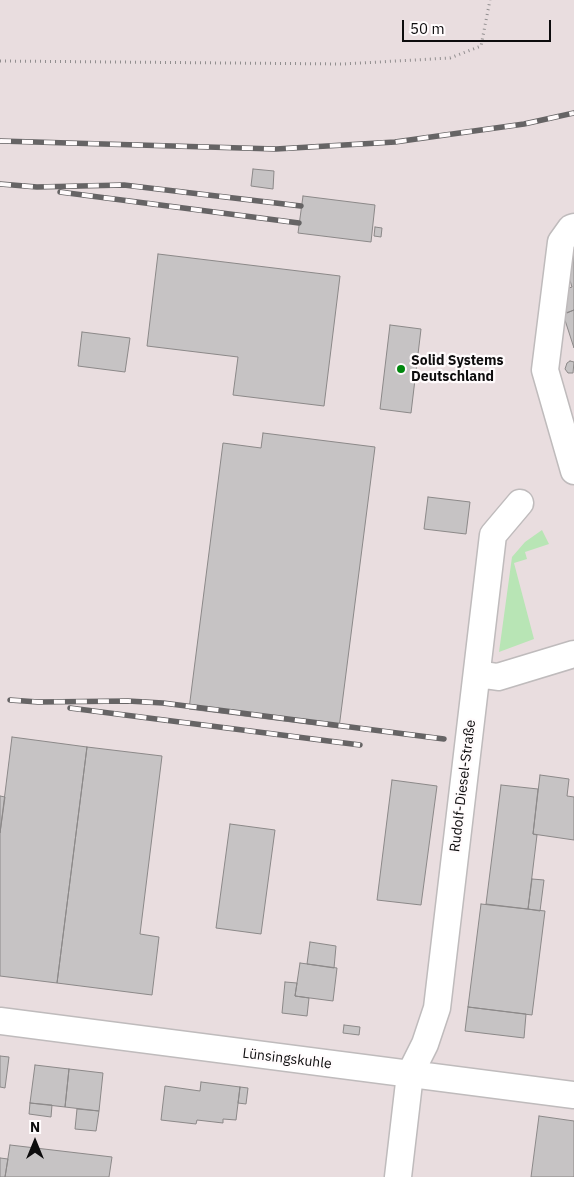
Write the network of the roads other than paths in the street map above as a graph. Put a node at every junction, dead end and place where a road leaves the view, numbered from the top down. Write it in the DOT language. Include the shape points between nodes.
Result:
graph roads {
  1 [pos="574,227"];
  2 [pos="574,471"];
  3 [pos="520,503"];
  4 [pos="574,654"];
  5 [pos="477,674"];
  6 [pos="0,1022"];
  7 [pos="410,1074"];
  8 [pos="574,1094"];
  9 [pos="398,1177"];
  1 -- 2 [label="street" via="561,242 544,370"];
  3 -- 5 [label="street, Rudolf-Diesel-Straße" via="493,534"];
  4 -- 5 [label="street" via="498,677"];
  5 -- 7 [label="street, Rudolf-Diesel-Straße" via="437,1008 425,1044"];
  6 -- 7 [label="street, Lünsingskuhle"];
  7 -- 8 [label="street, Lünsingskuhle"];
  7 -- 9 [label="street, Rudolf-Diesel-Straße"];
}
